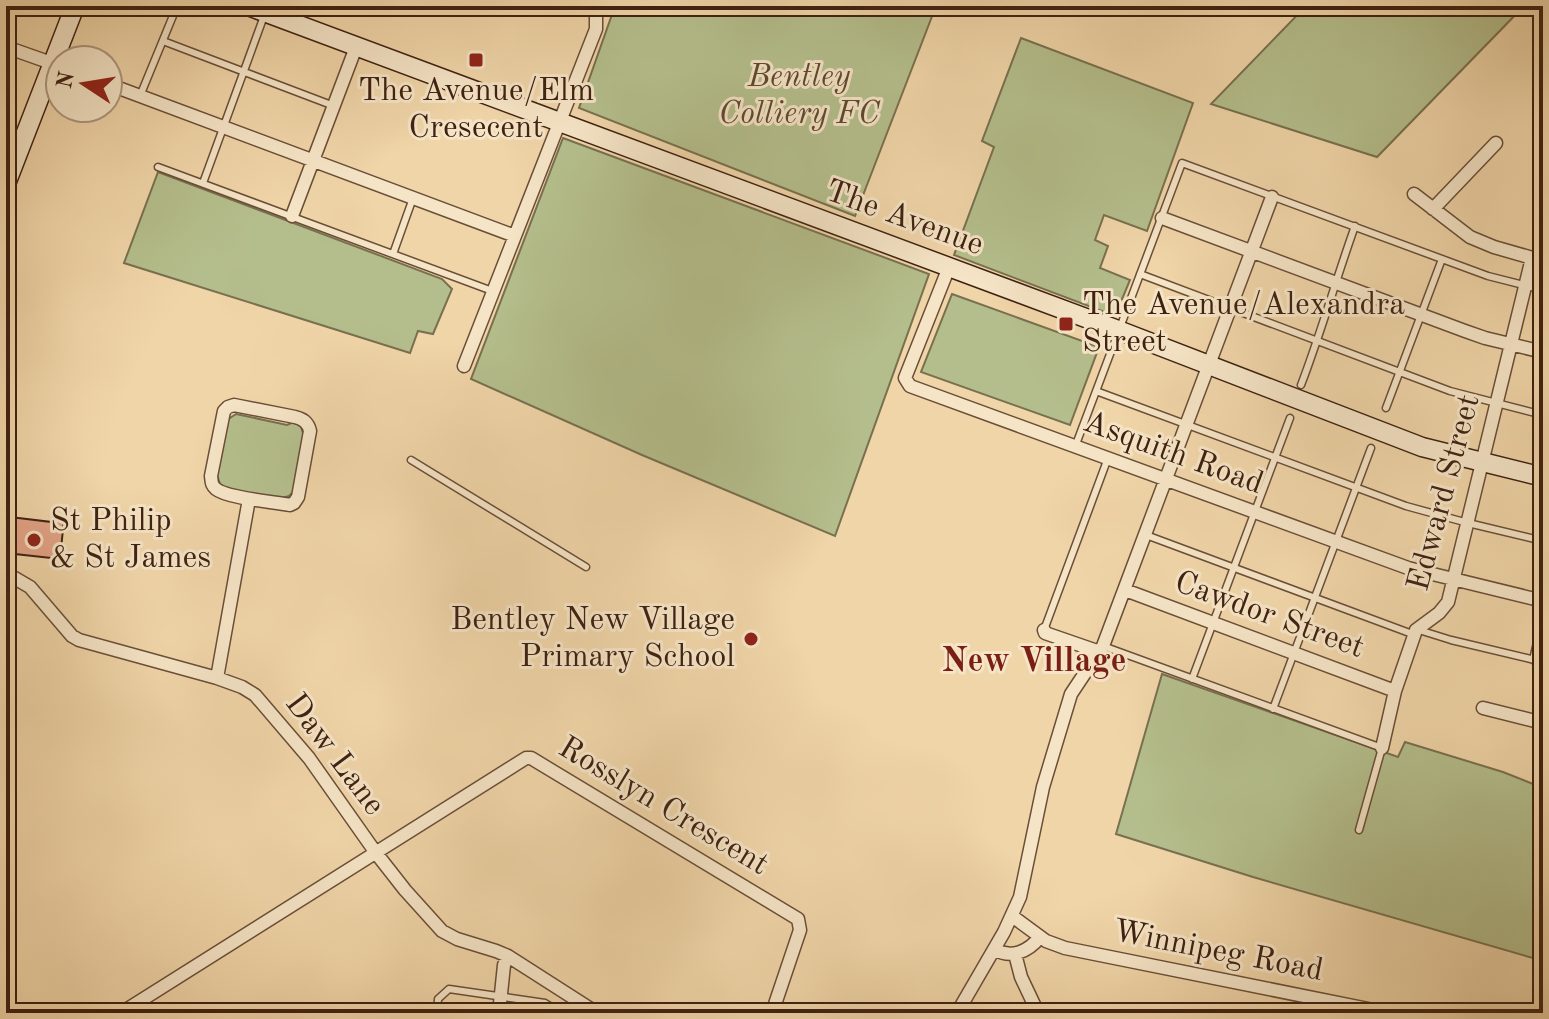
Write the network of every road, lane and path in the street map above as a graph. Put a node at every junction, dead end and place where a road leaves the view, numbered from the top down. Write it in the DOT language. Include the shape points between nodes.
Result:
graph roads {
  1 [pos="177,6"];
  2 [pos="596,6"];
  3 [pos="73,7"];
  4 [pos="256,9"];
  5 [pos="163,41"];
  6 [pos="63,44"];
  7 [pos="6,47"];
  8 [pos="356,47"];
  9 [pos="44,60"];
  10 [pos="244,72"];
  11 [pos="124,90"];
  12 [pos="44,95"];
  13 [pos="140,96"];
  14 [pos="334,106"];
  15 [pos="560,122"];
  16 [pos="224,127"];
  17 [pos="1496,143"];
  18 [pos="314,161"];
  19 [pos="158,167"];
  20 [pos="203,183"];
  21 [pos="6,184"];
  22 [pos="1414,194"];
  23 [pos="1272,197"];
  24 [pos="413,198"];
  25 [pos="1433,209"];
  26 [pos="292,216"];
  27 [pos="1162,218"];
  28 [pos="1355,226"];
  29 [pos="515,236"];
  30 [pos="1252,251"];
  31 [pos="393,254"];
  32 [pos="1442,259"];
  33 [pos="1538,260"];
  34 [pos="949,267"];
  35 [pos="1140,274"];
  36 [pos="1335,281"];
  37 [pos="1526,286"];
  38 [pos="1543,290"];
  39 [pos="495,292"];
  40 [pos="1229,308"];
  41 [pos="1422,315"];
  42 [pos="1118,330"];
  43 [pos="1318,340"];
  44 [pos="1511,344"];
  45 [pos="1543,352"];
  46 [pos="1207,364"];
  47 [pos="464,366"];
  48 [pos="1400,371"];
  49 [pos="1301,385"];
  50 [pos="1096,391"];
  51 [pos="1497,404"];
  52 [pos="1386,408"];
  53 [pos="1543,415"];
  54 [pos="1290,418"];
  55 [pos="1186,424"];
  56 [pos="1075,447"];
  57 [pos="1371,448"];
  58 [pos="1275,457"];
  59 [pos="1108,458"];
  60 [pos="411,460"];
  61 [pos="1483,462"];
  62 [pos="1543,477"];
  63 [pos="1166,479"];
  64 [pos="1357,487"];
  65 [pos="249,499"];
  66 [pos="1255,512"];
  67 [pos="1468,523"];
  68 [pos="1146,535"];
  69 [pos="1336,541"];
  70 [pos="1543,541"];
  71 [pos="586,567"];
  72 [pos="1233,568"];
  73 [pos="6,573"];
  74 [pos="1454,580"];
  75 [pos="1125,590"];
  76 [pos="1314,598"];
  77 [pos="1543,601"];
  78 [pos="1543,616"];
  79 [pos="1213,623"];
  80 [pos="1044,630"];
  81 [pos="1416,632"];
  82 [pos="1100,651"];
  83 [pos="1294,653"];
  84 [pos="1533,660"];
  85 [pos="1543,662"];
  86 [pos="217,678"];
  87 [pos="1192,679"];
  88 [pos="1395,691"];
  89 [pos="1483,708"];
  90 [pos="1273,709"];
  91 [pos="1543,723"];
  92 [pos="1382,748"];
  93 [pos="1359,830"];
  94 [pos="376,853"];
  95 [pos="1012,916"];
  96 [pos="1040,937"];
  97 [pos="994,949"];
  98 [pos="1015,954"];
  99 [pos="508,956"];
  100 [pos="501,998"];
  101 [pos="559,1012"];
  102 [pos="121,1013"];
  103 [pos="437,1013"];
  104 [pos="499,1013"];
  105 [pos="597,1013"];
  106 [pos="772,1013"];
  107 [pos="957,1013"];
  108 [pos="1038,1013"];
  109 [pos="1388,1013"];
  1 -- 5 [label="lane"];
  2 -- 15 [label="street" via="596,29"];
  3 -- 6 [label="street"];
  4 -- 8 [label="street, The Avenue"];
  4 -- 10 [label="lane"];
  5 -- 10 [label="lane"];
  5 -- 13 [label="lane"];
  7 -- 9 [label="street"];
  8 -- 14 [label="street"];
  8 -- 15 [label="street, The Avenue"];
  10 -- 14 [label="lane"];
  10 -- 16 [label="lane"];
  11 -- 13 [label="street"];
  12 -- 21 [label="street"];
  13 -- 16 [label="street"];
  14 -- 18 [label="street"];
  15 -- 29 [label="street"];
  15 -- 34 [label="street, The Avenue"];
  16 -- 18 [label="street"];
  16 -- 20 [label="lane"];
  17 -- 25 [label="street"];
  18 -- 24 [label="street"];
  18 -- 26 [label="street"];
  19 -- 20 [label="lane"];
  20 -- 26 [label="lane"];
  22 -- 25 [label="street"];
  23 -- 27 [label="lane" via="1182,163"];
  23 -- 28 [label="lane"];
  23 -- 30 [label="street"];
  24 -- 29 [label="street"];
  24 -- 31 [label="lane"];
  25 -- 33 [label="street" via="1470,237"];
  26 -- 31 [label="lane"];
  27 -- 30 [label="street"];
  27 -- 35 [label="lane"];
  28 -- 32 [label="lane"];
  28 -- 36 [label="lane"];
  29 -- 39 [label="street"];
  30 -- 36 [label="street"];
  30 -- 40 [label="street"];
  31 -- 39 [label="lane"];
  32 -- 37 [label="lane"];
  32 -- 41 [label="lane"];
  33 -- 37 [label="street, Edward Street"];
  34 -- 42 [label="street, The Avenue"];
  34 -- 56 [label="street, Asquith Road" via="907,382"];
  35 -- 40 [label="lane"];
  35 -- 42 [label="lane"];
  36 -- 41 [label="street"];
  36 -- 43 [label="lane"];
  37 -- 38 [label="lane"];
  37 -- 44 [label="street, Edward Street"];
  39 -- 47 [label="street"];
  40 -- 43 [label="lane"];
  40 -- 46 [label="street"];
  41 -- 44 [label="street"];
  41 -- 48 [label="lane"];
  42 -- 46 [label="street, The Avenue"];
  42 -- 50 [label="lane"];
  43 -- 48 [label="lane"];
  43 -- 49 [label="lane"];
  44 -- 45 [label="street"];
  44 -- 51 [label="street, Edward Street"];
  46 -- 55 [label="street"];
  46 -- 61 [label="street, The Avenue" via="1422,447"];
  48 -- 51 [label="lane"];
  48 -- 52 [label="lane"];
  50 -- 55 [label="lane"];
  50 -- 56 [label="lane"];
  51 -- 53 [label="lane"];
  51 -- 61 [label="street, Edward Street"];
  54 -- 58 [label="lane"];
  55 -- 58 [label="lane"];
  55 -- 63 [label="street"];
  56 -- 59 [label="street, Asquith Road"];
  57 -- 64 [label="lane"];
  58 -- 64 [label="lane"];
  58 -- 66 [label="lane"];
  59 -- 63 [label="street, Asquith Road"];
  59 -- 80 [label="lane"];
  60 -- 71 [label="lane"];
  61 -- 62 [label="street, The Avenue"];
  61 -- 67 [label="street, Edward Street"];
  63 -- 66 [label="street, Asquith Road"];
  63 -- 68 [label="street"];
  64 -- 67 [label="lane"];
  64 -- 69 [label="lane"];
  65 -- 65 [label="street" via="220,492 212,482 224,411 234,405 302,419 310,431 298,497 290,505"];
  65 -- 86 [label="street"];
  66 -- 69 [label="street, Asquith Road"];
  66 -- 72 [label="lane"];
  67 -- 70 [label="lane"];
  67 -- 74 [label="street, Edward Street"];
  68 -- 72 [label="lane"];
  68 -- 75 [label="street"];
  69 -- 74 [label="street, Asquith Road"];
  69 -- 76 [label="lane"];
  72 -- 76 [label="lane"];
  72 -- 79 [label="lane"];
  73 -- 86 [label="street, Daw Lane" via="30,587 79,640"];
  74 -- 77 [label="street, Asquith Road"];
  74 -- 81 [label="street, Edward Street" via="1448,602"];
  75 -- 79 [label="street, Cawdor Street"];
  75 -- 82 [label="street"];
  76 -- 81 [label="lane"];
  76 -- 83 [label="lane"];
  78 -- 84 [label="lane"];
  79 -- 83 [label="street, Cawdor Street"];
  79 -- 87 [label="lane"];
  80 -- 82 [label="street"];
  81 -- 84 [label="lane"];
  81 -- 88 [label="street, Edward Street"];
  82 -- 87 [label="lane"];
  82 -- 95 [label="street" via="1071,694"];
  83 -- 88 [label="street, Cawdor Street"];
  83 -- 90 [label="lane"];
  84 -- 85 [label="lane"];
  86 -- 94 [label="street, Daw Lane" via="255,695 309,758"];
  87 -- 90 [label="lane"];
  88 -- 92 [label="street, Edward Street"];
  89 -- 91 [label="street"];
  90 -- 92 [label="lane"];
  92 -- 93 [label="lane"];
  94 -- 99 [label="street, Daw Lane" via="442,931"];
  94 -- 102 [label="street"];
  94 -- 106 [label="street, Rosslyn Crescent" via="518,761 531,758 798,919 800,930"];
  95 -- 96 [label="street, Winnipeg Road"];
  95 -- 97 [label="street"];
  96 -- 98 [label="street"];
  96 -- 109 [label="street, Winnipeg Road" via="1065,948"];
  97 -- 98 [label="street"];
  97 -- 107 [label="street"];
  98 -- 108 [label="street"];
  99 -- 100 [label="street"];
  99 -- 105 [label="street, Daw Lane"];
  100 -- 101 [label="lane" via="545,1003"];
  100 -- 103 [label="lane" via="449,989 438,999"];
  100 -- 104 [label="street"];
}
